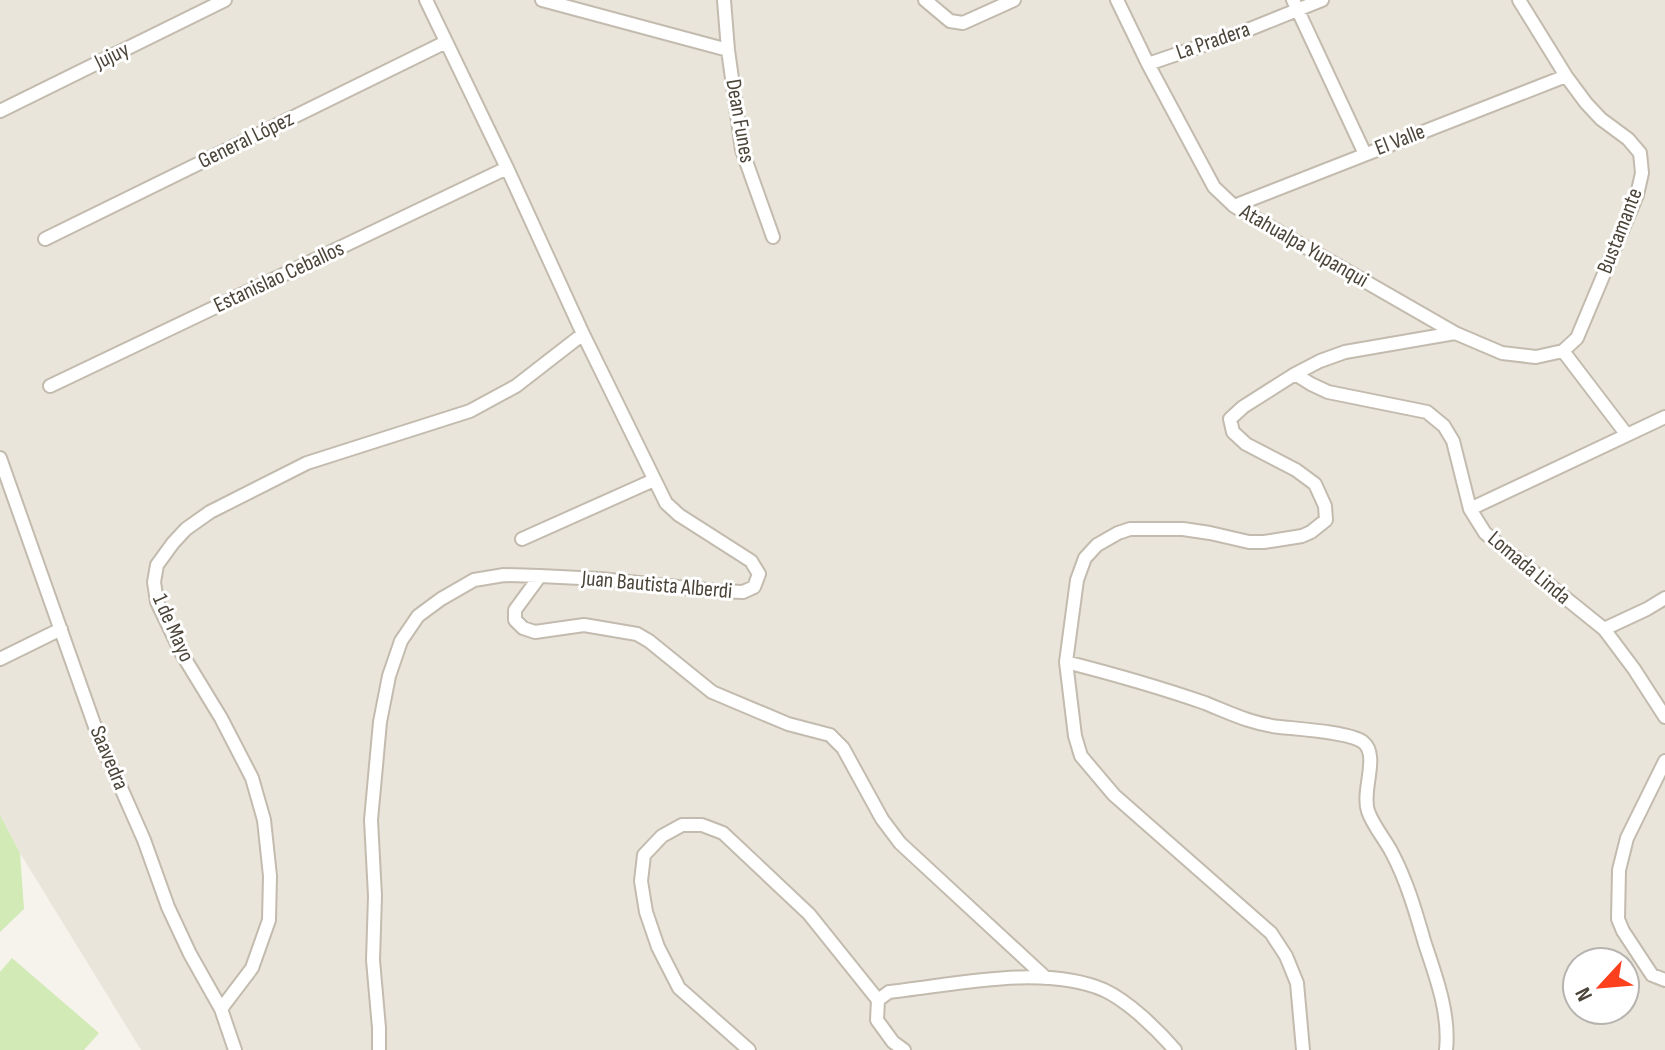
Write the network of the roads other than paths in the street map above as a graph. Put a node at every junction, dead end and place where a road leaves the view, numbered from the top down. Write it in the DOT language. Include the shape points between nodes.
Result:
graph roads {
  1 [pos="225,0"];
  2 [pos="426,0"];
  3 [pos="542,0"];
  4 [pos="724,0"];
  5 [pos="925,0"];
  6 [pos="1014,0"];
  7 [pos="1117,0"];
  8 [pos="1322,0"];
  9 [pos="1519,0"];
  10 [pos="1295,4"];
  11 [pos="446,42"];
  12 [pos="728,50"];
  13 [pos="1148,64"];
  14 [pos="1566,76"];
  15 [pos="0,111"];
  16 [pos="1365,154"];
  17 [pos="507,168"];
  18 [pos="1234,206"];
  19 [pos="773,237"];
  20 [pos="45,239"];
  21 [pos="1455,333"];
  22 [pos="583,334"];
  23 [pos="1563,351"];
  24 [pos="1295,374"];
  25 [pos="50,386"];
  26 [pos="1665,417"];
  27 [pos="1627,435"];
  28 [pos="0,458"];
  29 [pos="654,480"];
  30 [pos="1470,509"];
  31 [pos="522,539"];
  32 [pos="540,576"];
  33 [pos="1665,598"];
  34 [pos="61,629"];
  35 [pos="1604,629"];
  36 [pos="0,659"];
  37 [pos="1066,662"];
  38 [pos="1665,717"];
  39 [pos="1665,761"];
  40 [pos="1046,978"];
  41 [pos="1665,980"];
  42 [pos="878,1000"];
  43 [pos="221,1009"];
  44 [pos="895,1047"];
  45 [pos="235,1050"];
  46 [pos="379,1050"];
  47 [pos="749,1050"];
  48 [pos="1175,1050"];
  49 [pos="1303,1050"];
  50 [pos="1446,1050"];
  1 -- 15 [label="street, Jujuy"];
  2 -- 11 [label="street, Juan Bautista Alberdi"];
  3 -- 12 [label="street"];
  4 -- 12 [label="street, Dean Funes"];
  5 -- 6 [label="street" via="950,21 963,23"];
  7 -- 13 [label="street, Atahualpa Yupanqui"];
  8 -- 10 [label="street, La Pradera"];
  9 -- 14 [label="street, Bustamante"];
  10 -- 13 [label="street, La Pradera" via="1245,31"];
  10 -- 16 [label="street"];
  11 -- 17 [label="street, Juan Bautista Alberdi"];
  11 -- 20 [label="street, General López"];
  12 -- 19 [label="street, Dean Funes" via="742,150"];
  13 -- 18 [label="street, Atahualpa Yupanqui" via="1214,187"];
  14 -- 16 [label="street, El Valle"];
  14 -- 23 [label="street, Bustamante" via="1601,119 1640,153 1642,173 1577,338"];
  16 -- 18 [label="street, El Valle"];
  17 -- 22 [label="street, Juan Bautista Alberdi"];
  17 -- 25 [label="street, Estanislao Ceballos"];
  18 -- 21 [label="street, Atahualpa Yupanqui"];
  21 -- 23 [label="street, Atahualpa Yupanqui" via="1502,353 1536,357"];
  21 -- 24 [label="street" via="1345,352"];
  22 -- 29 [label="street, Juan Bautista Alberdi"];
  22 -- 43 [label="street, 1 de Mayo" via="516,386 470,411 307,463 210,512 186,529 157,565 157,602 252,778 264,820 269,920 252,968"];
  23 -- 27 [label="street"];
  24 -- 30 [label="street, Lomada Linda" via="1328,392 1427,412 1453,441"];
  24 -- 37 [label="street" via="1230,419 1233,432 1246,444 1315,484 1326,520 1302,536 1264,542 1183,529 1118,533 1085,558"];
  26 -- 27 [label="street"];
  27 -- 30 [label="street"];
  28 -- 34 [label="street, Saavedra"];
  29 -- 31 [label="street"];
  29 -- 32 [label="street, Juan Bautista Alberdi" via="679,515 751,561 759,574 754,587 717,591"];
  30 -- 35 [label="street, Lomada Linda" via="1485,533"];
  32 -- 40 [label="street" via="515,610 515,620 523,628 535,632 584,625 637,634 712,692 788,724 830,735 900,843"];
  32 -- 46 [label="street, Juan Bautista Alberdi" via="474,580 441,599 418,616 401,641 389,676 371,820"];
  33 -- 35 [label="street"];
  34 -- 36 [label="street"];
  34 -- 43 [label="street, Saavedra" via="168,907"];
  35 -- 38 [label="street, Lomada Linda"];
  37 -- 49 [label="street" via="1081,756 1114,795 1271,933 1297,983"];
  37 -- 50 [label="street" via="1244,720 1356,738 1365,744 1371,756 1365,801 1413,901 1440,992"];
  39 -- 41 [label="street" via="1627,838 1619,870 1618,919 1652,975"];
  40 -- 42 [label="street" via="889,992"];
  40 -- 48 [label="street" via="1105,991"];
  42 -- 44 [label="street" via="877,1020"];
  42 -- 47 [label="street" via="809,914 723,833 682,825 644,855 646,912 679,988"];
  43 -- 45 [label="street, Saavedra"];
}
